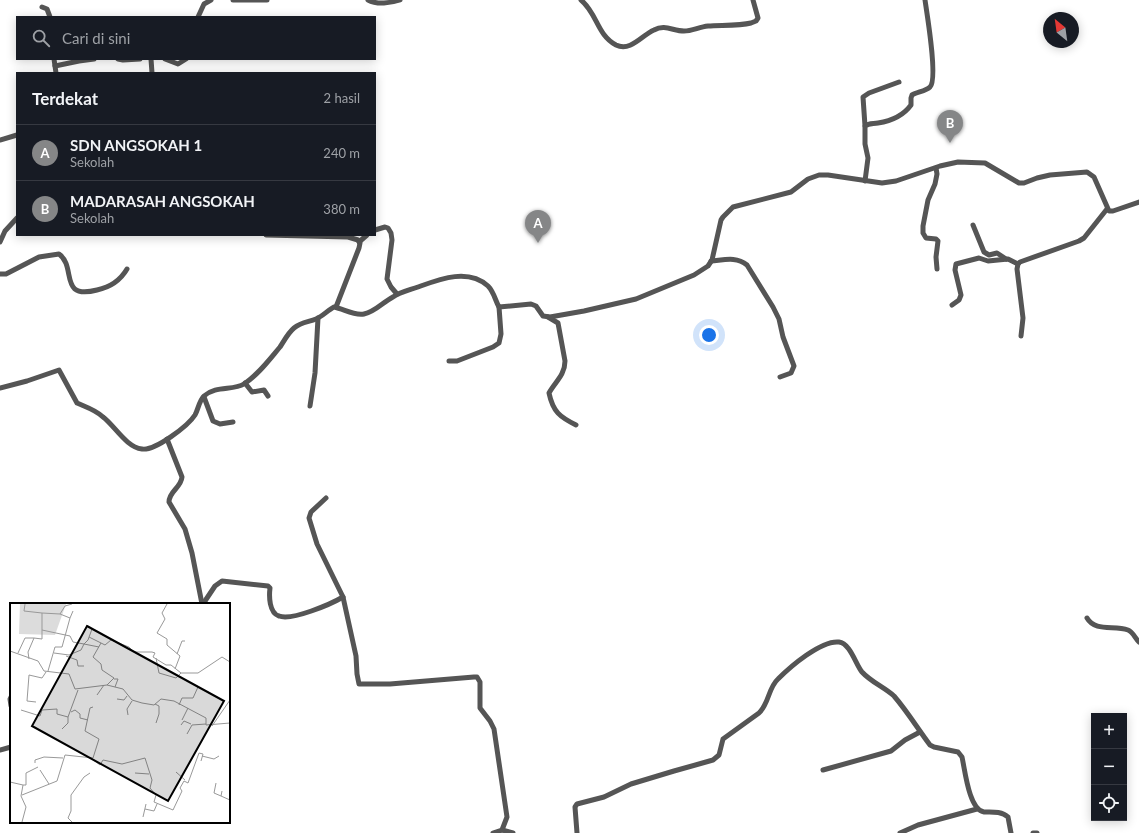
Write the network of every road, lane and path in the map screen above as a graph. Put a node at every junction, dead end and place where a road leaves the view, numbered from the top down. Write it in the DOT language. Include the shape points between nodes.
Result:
graph roads {
  1 [pos="211,0"];
  2 [pos="233,0"];
  3 [pos="267,0"];
  4 [pos="368,0"];
  5 [pos="400,0"];
  6 [pos="581,0"];
  7 [pos="753,0"];
  8 [pos="925,0"];
  9 [pos="42,7"];
  10 [pos="50,16"];
  11 [pos="198,16"];
  12 [pos="54,60"];
  13 [pos="86,60"];
  14 [pos="151,60"];
  15 [pos="168,60"];
  16 [pos="184,60"];
  17 [pos="55,66"];
  18 [pos="56,72"];
  19 [pos="152,72"];
  20 [pos="899,82"];
  21 [pos="865,126"];
  22 [pos="16,135"];
  23 [pos="0,140"];
  24 [pos="936,168"];
  25 [pos="865,181"];
  26 [pos="1139,202"];
  27 [pos="1107,209"];
  28 [pos="16,219"];
  29 [pos="973,225"];
  30 [pos="376,230"];
  31 [pos="307,236"];
  32 [pos="366,236"];
  33 [pos="0,242"];
  34 [pos="359,242"];
  35 [pos="1006,259"];
  36 [pos="711,261"];
  37 [pos="1018,264"];
  38 [pos="937,268"];
  39 [pos="127,269"];
  40 [pos="0,274"];
  41 [pos="397,294"];
  42 [pos="952,305"];
  43 [pos="336,307"];
  44 [pos="499,307"];
  45 [pos="548,317"];
  46 [pos="318,318"];
  47 [pos="1021,336"];
  48 [pos="450,361"];
  49 [pos="780,377"];
  50 [pos="245,383"];
  51 [pos="0,388"];
  52 [pos="268,396"];
  53 [pos="204,397"];
  54 [pos="310,406"];
  55 [pos="233,422"];
  56 [pos="576,425"];
  57 [pos="168,439"];
  58 [pos="326,498"];
  59 [pos="342,597"];
  60 [pos="202,603"];
  61 [pos="203,603"];
  62 [pos="1087,618"];
  63 [pos="1139,642"];
  64 [pos="920,732"];
  65 [pos="10,747"];
  66 [pos="0,750"];
  67 [pos="823,770"];
  68 [pos="977,809"];
  69 [pos="502,830"];
  70 [pos="493,833"];
  71 [pos="513,833"];
  72 [pos="577,833"];
  73 [pos="900,833"];
  74 [pos="1012,833"];
  75 [pos="1033,833"];
  76 [pos="1037,833"];
  1 -- 11 [label="street" via="204,4"];
  2 -- 3 [label="street"];
  4 -- 5 [label="street"];
  6 -- 7 [label="street" via="592,12 603,34 617,45 625,47 661,27 689,31 706,26 751,23 758,18"];
  8 -- 21 [label="street" via="934,69 930,87 912,95 910,107 897,118"];
  9 -- 10 [label="street" via="48,9"];
  12 -- 17 [label="street"];
  13 -- 17 [label="street"];
  14 -- 19 [label="street"];
  15 -- 16 [label="street" via="178,64"];
  17 -- 18 [label="street"];
  20 -- 21 [label="street" via="863,97"];
  21 -- 25 [label="street" via="868,158"];
  22 -- 23 [label="street"];
  24 -- 25 [label="street" via="896,181"];
  24 -- 27 [label="street" via="958,162 981,163 1021,183 1050,175 1087,172 1094,177"];
  24 -- 38 [label="street" via="937,178 928,200 923,231 926,238 936,238 938,241"];
  25 -- 36 [label="street" via="819,175 808,179 791,192 733,206 721,220"];
  26 -- 27 [label="street" via="1113,211"];
  27 -- 37 [label="street" via="1082,240"];
  28 -- 33 [label="street" via="5,231"];
  29 -- 35 [label="street" via="984,252 989,255 997,253"];
  30 -- 41 [label="street" via="385,227 391,233 387,279"];
  31 -- 34 [label="street" via="348,237"];
  32 -- 34 [label="street"];
  34 -- 43 [label="street" via="359,248"];
  35 -- 37 [label="street"];
  35 -- 42 [label="street" via="988,261 979,258 956,264 954,270 961,295"];
  36 -- 45 [label="street" via="705,269 694,276 636,299"];
  36 -- 49 [label="street" via="734,259 743,262 773,307 794,366 791,373"];
  37 -- 47 [label="street" via="1023,318"];
  39 -- 40 [label="street" via="117,283 84,293 77,291 71,284 64,258 59,254 39,257 6,274"];
  41 -- 43 [label="street" via="363,314 347,312"];
  41 -- 44 [label="street" via="443,278 474,278 489,288"];
  43 -- 46 [label="street"];
  44 -- 45 [label="street" via="531,304 536,306 543,316"];
  44 -- 48 [label="street" via="499,343 457,361"];
  45 -- 56 [label="street" via="558,323 565,366 549,393 550,400 559,415"];
  46 -- 50 [label="street" via="293,329 274,354"];
  46 -- 54 [label="street"];
  50 -- 52 [label="street" via="252,392 264,390"];
  50 -- 53 [label="street" via="215,390"];
  51 -- 57 [label="street" via="58,369 77,403 101,415 134,446 148,449"];
  53 -- 55 [label="street" via="213,421 220,424"];
  53 -- 57 [label="street" via="194,416"];
  57 -- 60 [label="street" via="182,477 169,502 185,529"];
  58 -- 59 [label="street" via="310,512 310,518 316,544"];
  59 -- 61 [label="street" via="317,609 279,616 270,604 268,586 222,581"];
  59 -- 69 [label="street" via="356,656 359,684 390,684 474,676 479,680 480,708 494,728 506,817"];
  62 -- 63 [label="street" via="1096,626 1129,631"];
  64 -- 67 [label="street" via="891,751"];
  64 -- 68 [label="street" via="934,748 961,754 971,798"];
  64 -- 72 [label="street" via="894,696 862,672 843,644 832,642 820,647 776,681 764,709 723,739 718,755 713,760 631,784 604,798 577,804"];
  65 -- 66 [label="street"];
  68 -- 73 [label="street" via="918,825"];
  68 -- 74 [label="street" via="1006,815"];
  69 -- 70 [label="street"];
  69 -- 71 [label="street"];
  75 -- 76 [label="street"];
}
